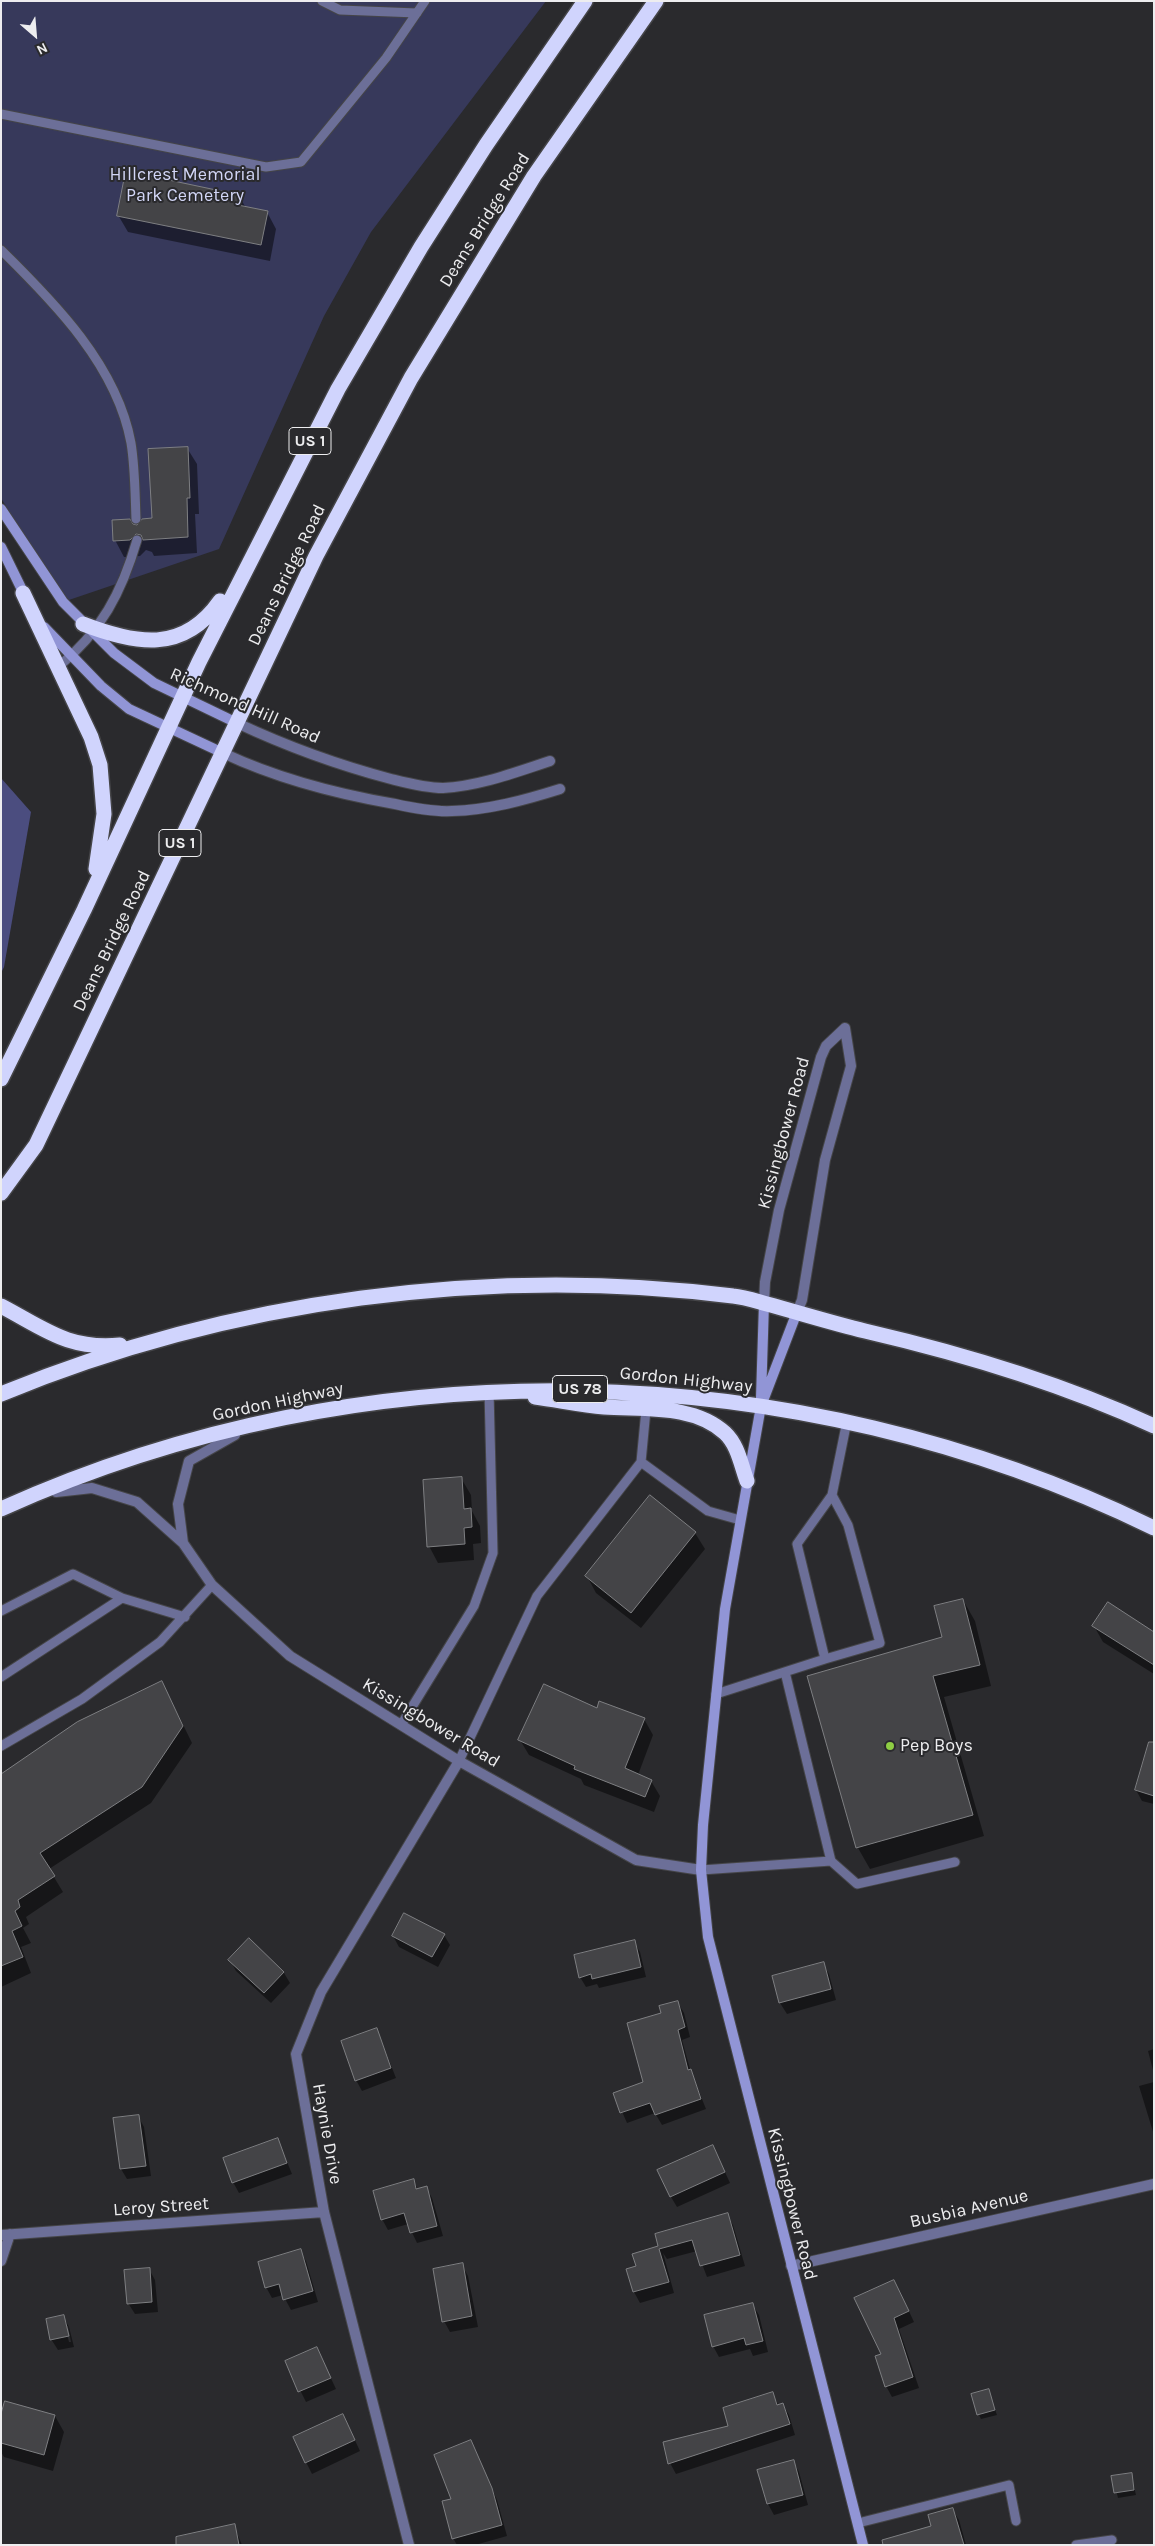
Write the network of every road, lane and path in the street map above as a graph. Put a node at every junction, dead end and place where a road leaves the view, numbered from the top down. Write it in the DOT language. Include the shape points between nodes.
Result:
graph roads {
  1 [pos="322,1"];
  2 [pos="426,1"];
  3 [pos="585,1"];
  4 [pos="656,1"];
  5 [pos="417,13"];
  6 [pos="1,114"];
  7 [pos="1,250"];
  8 [pos="1,509"];
  9 [pos="136,519"];
  10 [pos="137,540"];
  11 [pos="1,547"];
  12 [pos="247,563"];
  13 [pos="23,593"];
  14 [pos="90,629"];
  15 [pos="72,656"];
  16 [pos="58,667"];
  17 [pos="183,697"];
  18 [pos="237,723"];
  19 [pos="167,729"];
  20 [pos="223,753"];
  21 [pos="550,761"];
  22 [pos="560,788"];
  23 [pos="91,894"];
  24 [pos="1,1079"];
  25 [pos="1,1193"];
  26 [pos="764,1304"];
  27 [pos="1,1306"];
  28 [pos="797,1312"];
  29 [pos="151,1342"];
  30 [pos="489,1390"];
  31 [pos="1,1394"];
  32 [pos="761,1406"];
  33 [pos="646,1410"];
  34 [pos="847,1422"];
  35 [pos="256,1423"];
  36 [pos="1154,1426"];
  37 [pos="640,1462"];
  38 [pos="746,1481"];
  39 [pos="30,1495"];
  40 [pos="832,1495"];
  41 [pos="1,1508"];
  42 [pos="740,1520"];
  43 [pos="1154,1528"];
  44 [pos="183,1543"];
  45 [pos="212,1585"];
  46 [pos="122,1598"];
  47 [pos="1,1611"];
  48 [pos="185,1617"];
  49 [pos="825,1659"];
  50 [pos="785,1672"];
  51 [pos="1,1677"];
  52 [pos="716,1694"];
  53 [pos="401,1725"];
  54 [pos="1,1746"];
  55 [pos="459,1761"];
  56 [pos="831,1861"];
  57 [pos="956,1862"];
  58 [pos="701,1870"];
  59 [pos="1154,2184"];
  60 [pos="324,2212"];
  61 [pos="6,2235"];
  62 [pos="1,2260"];
  63 [pos="791,2266"];
  64 [pos="1016,2521"];
  65 [pos="858,2523"];
  66 [pos="1112,2540"];
  67 [pos="410,2545"];
  68 [pos="863,2545"];
  69 [pos="1076,2545"];
  1 -- 5 [label="lane" via="340,10"];
  2 -- 5 [label="lane"];
  3 -- 12 [label="highway, US 1" via="422,247 338,389"];
  4 -- 18 [label="highway, Deans Bridge Road / US 1" via="534,176 411,378 316,556"];
  5 -- 6 [label="lane" via="386,58 301,162 266,167"];
  7 -- 9 [label="lane" via="50,297 118,398 131,443"];
  8 -- 14 [label="street, Richmond Hill Road" via="63,602"];
  10 -- 14 [label="lane" via="127,574"];
  11 -- 13 [label="street"];
  12 -- 14 [label="highway" via="210,617 186,633 152,640 114,636"];
  12 -- 17 [label="highway, US 1"];
  13 -- 15 [label="street" via="47,632"];
  13 -- 16 [label="highway"];
  14 -- 15 [label="lane"];
  14 -- 17 [label="street, Richmond Hill Road" via="154,683"];
  15 -- 16 [label="lane"];
  15 -- 19 [label="street" via="129,709"];
  16 -- 23 [label="highway" via="91,737 100,766 104,814"];
  17 -- 18 [label="street, Richmond Hill Road"];
  17 -- 19 [label="highway, US 1"];
  18 -- 20 [label="highway, Deans Bridge Road / US 1"];
  18 -- 21 [label="street, Richmond Hill Road" via="275,741 373,774 442,788 473,784"];
  19 -- 20 [label="street"];
  19 -- 23 [label="highway, US 1"];
  20 -- 22 [label="street" via="302,782 376,801 450,812 485,808"];
  20 -- 25 [label="highway, Deans Bridge Road / US 1" via="36,1145"];
  23 -- 24 [label="highway, US 1"];
  26 -- 28 [label="highway"];
  26 -- 28 [label="street, Kissingbower Road" via="779,1210 821,1057 826,1046 845,1028 851,1066 825,1160 802,1300"];
  26 -- 29 [label="highway" via="736,1296 655,1289 499,1286 393,1295 296,1309"];
  26 -- 32 [label="street, Kissingbower Road"];
  27 -- 29 [label="highway" via="69,1342 96,1347"];
  28 -- 32 [label="street, Kissingbower Road"];
  28 -- 36 [label="highway" via="976,1359 1055,1385"];
  29 -- 31 [label="highway"];
  30 -- 32 [label="highway, Gordon Highway / US 78" via="646,1392"];
  30 -- 33 [label="highway"];
  30 -- 35 [label="highway, Gordon Highway / US 78" via="332,1408"];
  30 -- 53 [label="lane" via="493,1553 474,1606"];
  32 -- 34 [label="highway, Gordon Highway / US 78"];
  32 -- 38 [label="street, Kissingbower Road"];
  33 -- 37 [label="lane"];
  33 -- 38 [label="highway" via="685,1412 714,1424 735,1446"];
  34 -- 40 [label="lane"];
  34 -- 43 [label="highway, Gordon Highway / US 78" via="956,1450 1022,1472 1105,1504"];
  35 -- 39 [label="highway, Gordon Highway / US 78" via="141,1454"];
  35 -- 44 [label="street, Kissingbower Road" via="189,1461 178,1504"];
  37 -- 42 [label="lane" via="708,1511"];
  37 -- 55 [label="lane" via="537,1596"];
  38 -- 42 [label="street, Kissingbower Road"];
  39 -- 41 [label="highway, Gordon Highway / US 78"];
  39 -- 44 [label="street, Kissingbower Road" via="92,1488 137,1502"];
  40 -- 49 [label="lane" via="797,1544"];
  40 -- 49 [label="lane" via="848,1524 880,1643"];
  42 -- 52 [label="street, Kissingbower Road" via="725,1609"];
  44 -- 45 [label="street, Kissingbower Road"];
  45 -- 48 [label="lane"];
  45 -- 53 [label="street, Kissingbower Road" via="290,1656"];
  46 -- 47 [label="lane" via="73,1574"];
  46 -- 48 [label="lane"];
  46 -- 51 [label="lane"];
  48 -- 54 [label="lane" via="160,1642 82,1699"];
  49 -- 50 [label="lane"];
  50 -- 52 [label="lane"];
  50 -- 56 [label="lane"];
  52 -- 58 [label="street, Kissingbower Road"];
  53 -- 55 [label="street, Kissingbower Road"];
  55 -- 58 [label="street, Kissingbower Road" via="636,1860"];
  55 -- 60 [label="street, Haynie Drive" via="321,1992 296,2054"];
  56 -- 57 [label="lane" via="857,1884"];
  56 -- 58 [label="lane"];
  58 -- 63 [label="street, Kissingbower Road" via="708,1937"];
  59 -- 63 [label="street, Busbia Avenue"];
  60 -- 61 [label="street, Leroy Street"];
  60 -- 67 [label="street, Haynie Drive"];
  61 -- 62 [label="street"];
  63 -- 65 [label="street, Kissingbower Road"];
  64 -- 65 [label="lane" via="1009,2485"];
  65 -- 68 [label="street, Kissingbower Road"];
  66 -- 69 [label="lane"];
}
